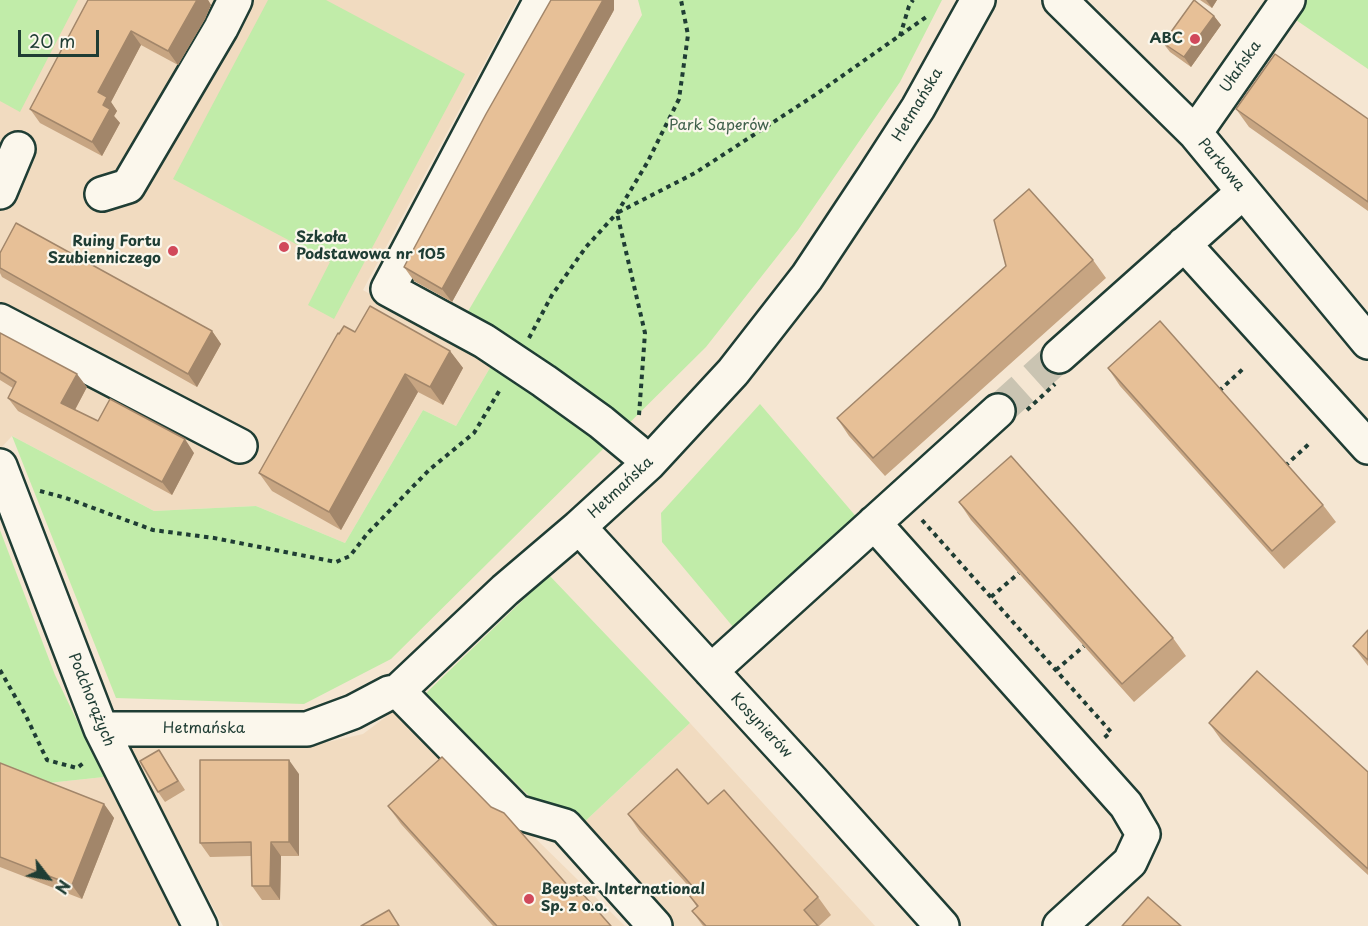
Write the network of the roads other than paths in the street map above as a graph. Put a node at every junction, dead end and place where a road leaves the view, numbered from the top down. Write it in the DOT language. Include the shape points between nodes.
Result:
graph roads {
  1 [pos="235,0"];
  2 [pos="541,0"];
  3 [pos="978,0"];
  4 [pos="1060,0"];
  5 [pos="1288,0"];
  6 [pos="1195,133"];
  7 [pos="18,149"];
  8 [pos="0,192"];
  9 [pos="1243,192"];
  10 [pos="102,194"];
  11 [pos="1184,244"];
  12 [pos="0,321"];
  13 [pos="1368,342"];
  14 [pos="1060,368"];
  15 [pos="1012,411"];
  16 [pos="240,446"];
  17 [pos="1368,447"];
  18 [pos="642,457"];
  19 [pos="3,474"];
  20 [pos="874,524"];
  21 [pos="579,527"];
  22 [pos="711,671"];
  23 [pos="398,691"];
  24 [pos="105,737"];
  25 [pos="200,926"];
  26 [pos="655,926"];
  27 [pos="942,926"];
  28 [pos="1060,926"];
  1 -- 10 [label="street" via="128,186"];
  2 -- 18 [label="street" via="388,289 516,362 601,422"];
  3 -- 18 [label="street, Hetmańska" via="918,108 807,277 733,372"];
  4 -- 6 [label="street, Parkowa"];
  5 -- 6 [label="street, Ułańska"];
  6 -- 9 [label="street, Parkowa"];
  7 -- 8 [label="street"];
  9 -- 11 [label="street"];
  9 -- 13 [label="street, Parkowa"];
  11 -- 14 [label="street"];
  11 -- 17 [label="street"];
  12 -- 16 [label="street"];
  15 -- 20 [label="street"];
  18 -- 21 [label="street, Hetmańska"];
  19 -- 24 [label="street, Podchorążych"];
  20 -- 22 [label="street"];
  20 -- 28 [label="street" via="1126,805 1143,834 1131,862"];
  21 -- 22 [label="street, Kosynierów"];
  21 -- 23 [label="street, Hetmańska" via="505,590"];
  22 -- 27 [label="street, Kosynierów"];
  23 -- 24 [label="street, Hetmańska" via="307,729"];
  23 -- 26 [label="street" via="517,812 565,826"];
  24 -- 25 [label="street, Podchorążych"];
}
